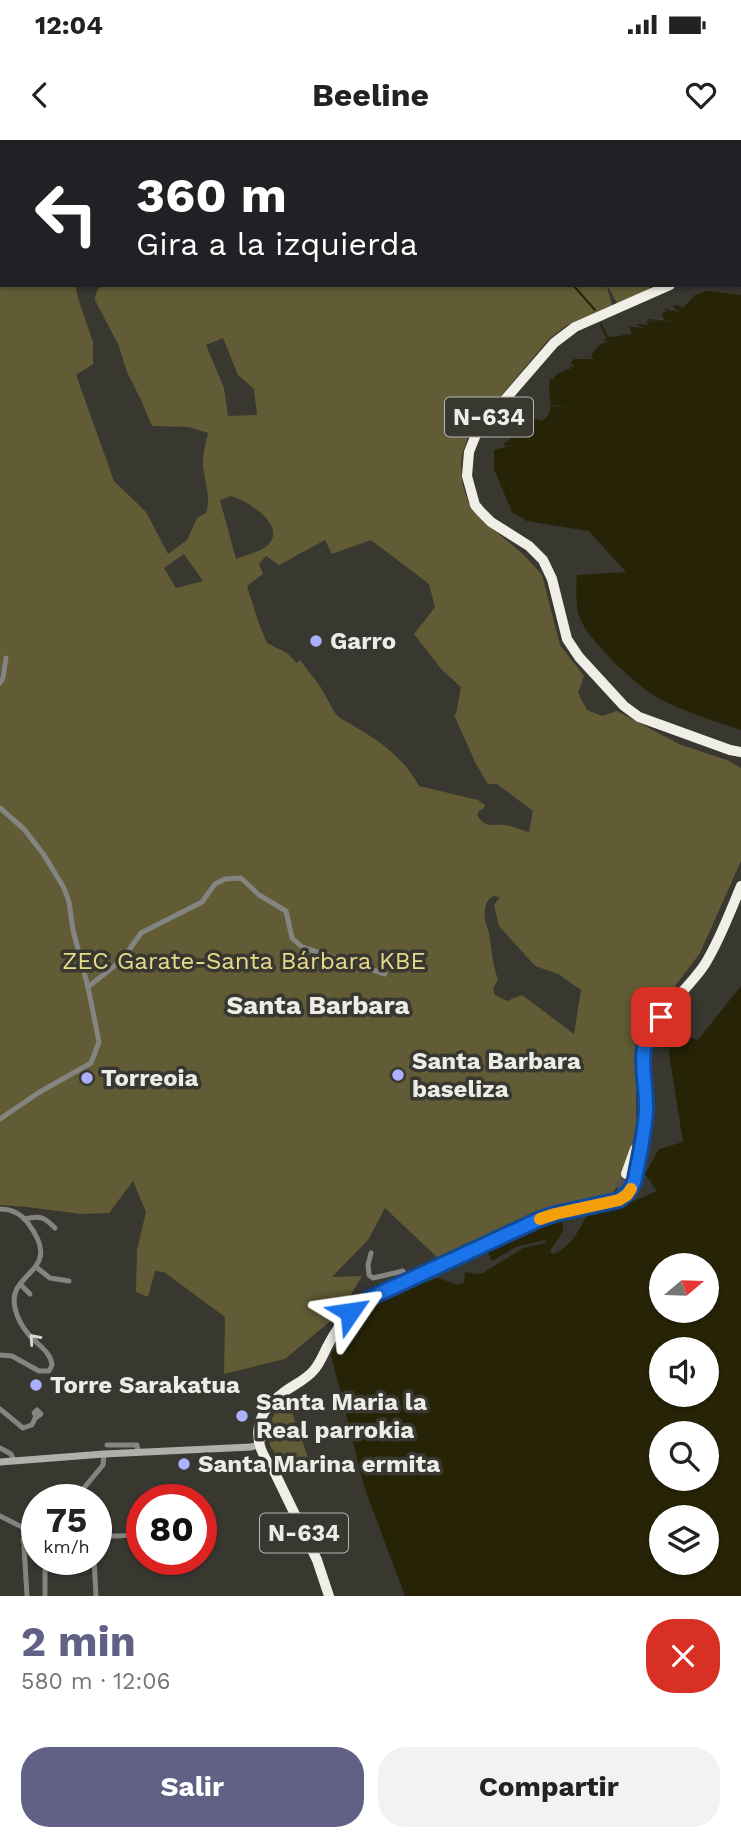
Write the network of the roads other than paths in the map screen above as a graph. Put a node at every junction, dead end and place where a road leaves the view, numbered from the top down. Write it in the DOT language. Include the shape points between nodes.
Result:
graph roads {
  1 [pos="665,287"];
  2 [pos="6,658"];
  3 [pos="0,683"];
  4 [pos="730,750"];
  5 [pos="741,752"];
  6 [pos="741,758"];
  7 [pos="0,808"];
  8 [pos="741,886"];
  9 [pos="385,974"];
  10 [pos="89,986"];
  11 [pos="0,1119"];
  12 [pos="644,1125"];
  13 [pos="626,1174"];
  14 [pos="620,1189"];
  15 [pos="606,1203"];
  16 [pos="0,1209"];
  17 [pos="24,1219"];
  18 [pos="55,1228"];
  19 [pos="371,1252"];
  20 [pos="36,1267"];
  21 [pos="69,1281"];
  22 [pos="407,1281"];
  23 [pos="20,1284"];
  24 [pos="30,1294"];
  25 [pos="0,1356"];
  26 [pos="273,1401"];
  27 [pos="0,1409"];
  28 [pos="36,1416"];
  29 [pos="255,1442"];
  30 [pos="107,1445"];
  31 [pos="0,1448"];
  32 [pos="138,1452"];
  33 [pos="104,1454"];
  34 [pos="13,1461"];
  35 [pos="0,1462"];
  36 [pos="271,1466"];
  37 [pos="87,1484"];
  38 [pos="0,1517"];
  39 [pos="18,1526"];
  40 [pos="21,1527"];
  41 [pos="21,1533"];
  42 [pos="26,1575"];
  43 [pos="45,1575"];
  44 [pos="95,1575"];
  45 [pos="27,1596"];
  46 [pos="45,1596"];
  47 [pos="96,1596"];
  48 [pos="329,1596"];
  1 -- 4 [label="highway, N-634" via="575,327 554,342 477,432 468,452 468,480 481,512 543,560 567,639 624,706 639,717"];
  2 -- 3 [label="street"];
  4 -- 5 [label="highway, N-634"];
  4 -- 6 [label="highway, N-634"];
  7 -- 10 [label="street" via="24,829 64,888"];
  8 -- 12 [label="highway, N-634" via="707,961 647,1038 642,1055"];
  9 -- 10 [label="street" via="302,947 292,938 286,911 241,878 215,884 202,902 141,933 122,960"];
  10 -- 11 [label="street" via="99,1042 91,1063"];
  12 -- 13 [label="highway, N-634"];
  12 -- 15 [label="highway, N-634" via="631,1188 619,1200"];
  14 -- 15 [label="highway"];
  15 -- 22 [label="highway, N-634" via="540,1219"];
  16 -- 17 [label="street"];
  17 -- 18 [label="street" via="45,1218"];
  17 -- 20 [label="street" via="39,1240"];
  19 -- 22 [label="street" via="369,1275 403,1271"];
  20 -- 21 [label="street" via="50,1278"];
  20 -- 23 [label="street"];
  22 -- 26 [label="highway, N-634" via="350,1312 312,1373"];
  23 -- 24 [label="street"];
  25 -- 23 [label="street, one-way" via="12,1356 41,1372 52,1365 16,1312 14,1297"];
  26 -- 29 [label="highway, N-634"];
  26 -- 29 [label="highway, N-634" via="263,1412"];
  27 -- 28 [label="street" via="23,1428 33,1425"];
  29 -- 32 [label="main road"];
  29 -- 36 [label="main road"];
  29 -- 36 [label="highway, N-634" via="266,1448"];
  30 -- 32 [label="street" via="137,1446"];
  31 -- 34 [label="street" via="11,1454"];
  32 -- 33 [label="main road"];
  33 -- 34 [label="main road"];
  33 -- 37 [label="street" via="103,1465"];
  34 -- 35 [label="main road"];
  36 -- 48 [label="highway, N-634" via="317,1560"];
  38 -- 39 [label="street"];
  39 -- 40 [label="street"];
  39 -- 41 [label="street"];
  42 -- 45 [label="street"];
  43 -- 46 [label="street"];
  44 -- 47 [label="street"];
}
